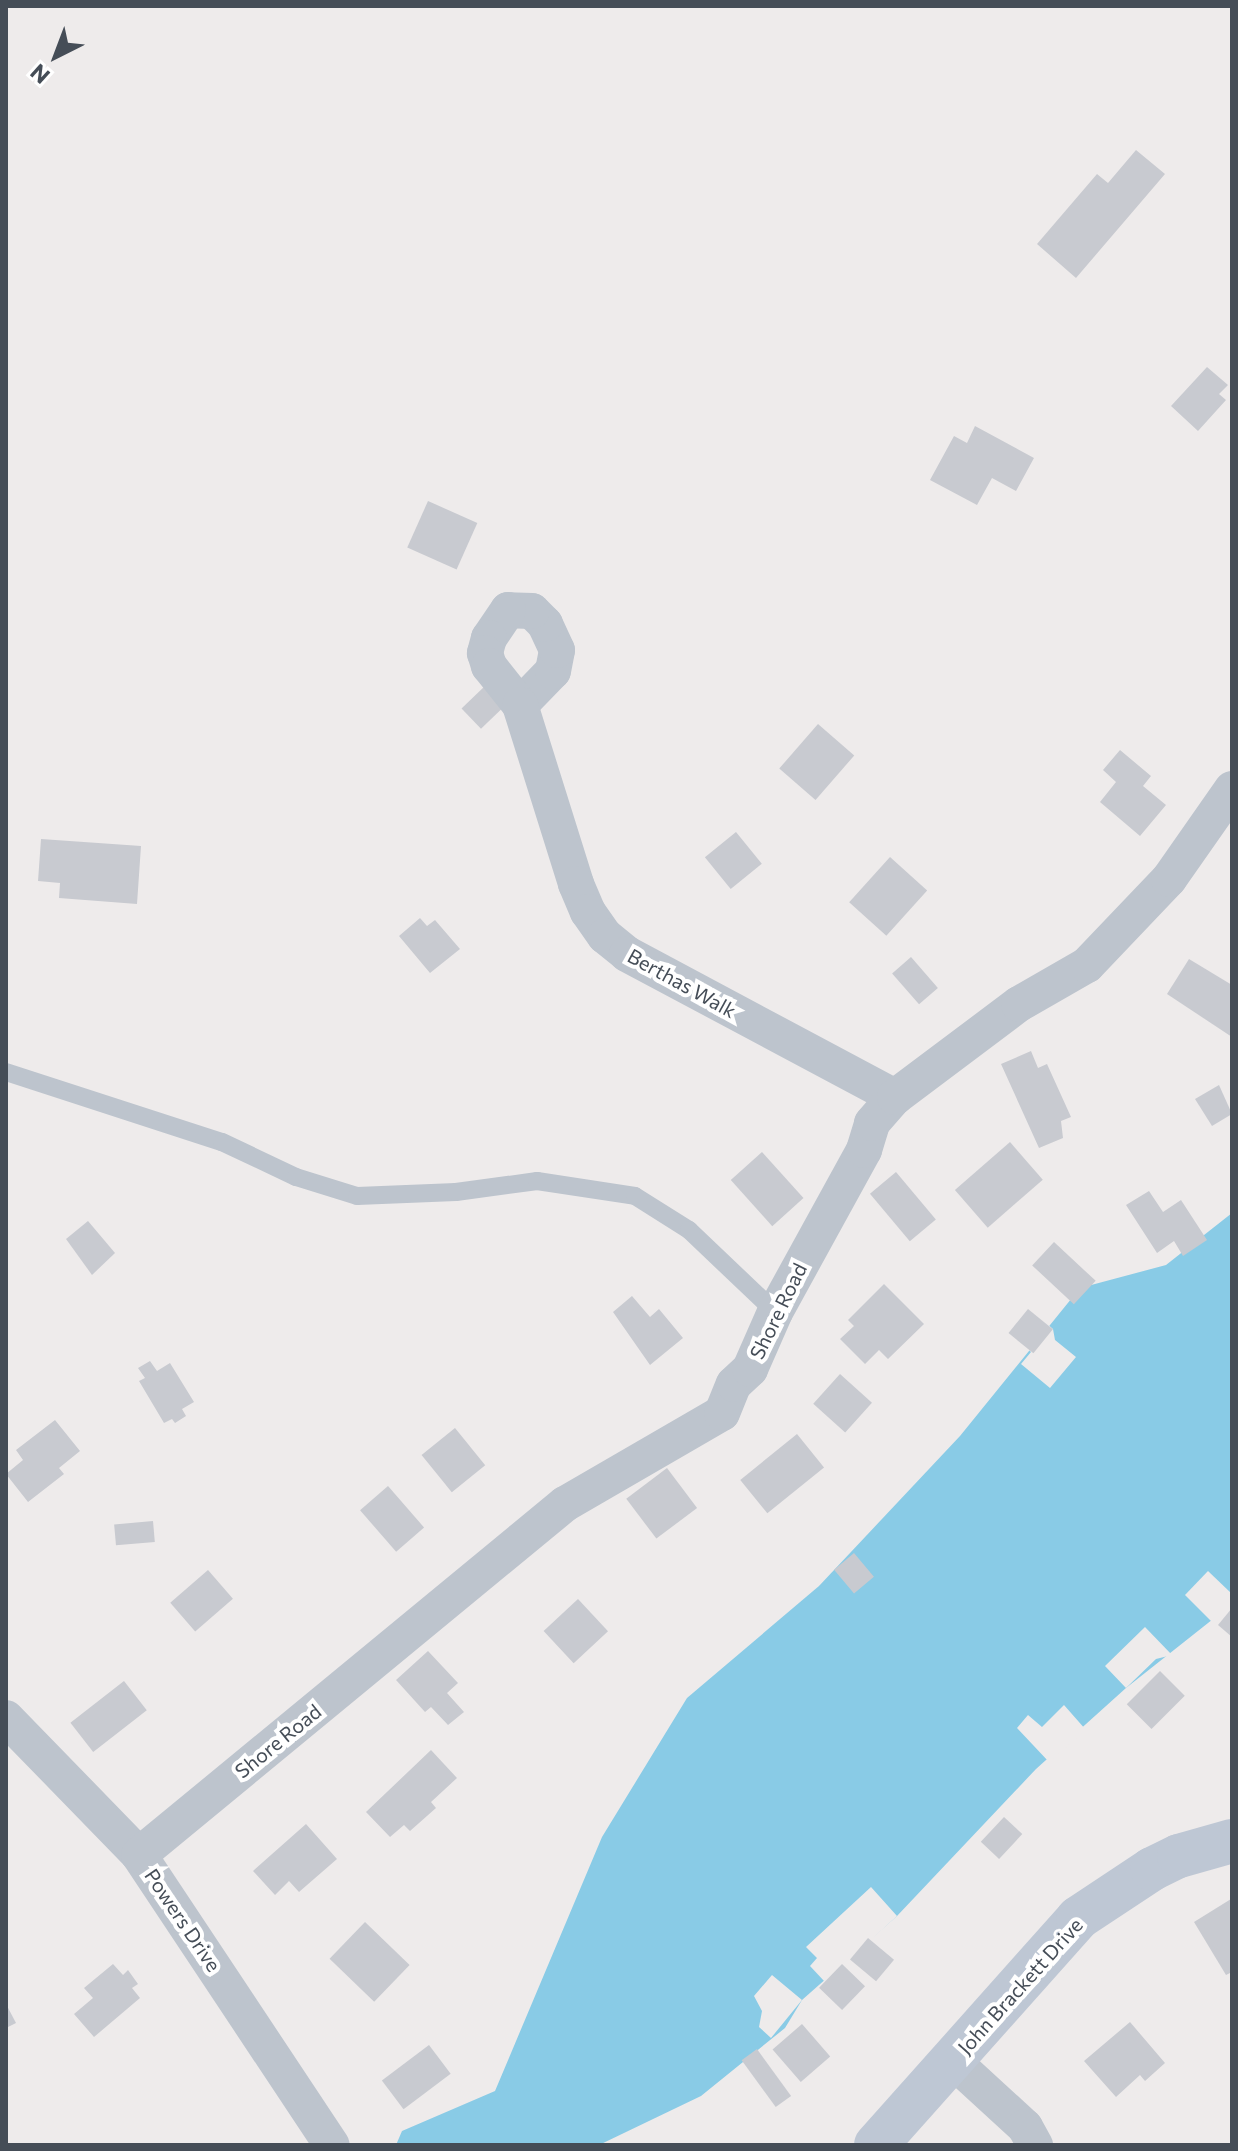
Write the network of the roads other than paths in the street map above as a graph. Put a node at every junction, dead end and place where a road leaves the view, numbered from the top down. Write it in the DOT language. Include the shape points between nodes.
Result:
graph roads {
  1 [pos="520,705"];
  2 [pos="1232,789"];
  3 [pos="6,1072"];
  4 [pos="895,1097"];
  5 [pos="775,1312"];
  6 [pos="6,1718"];
  7 [pos="1232,1841"];
  8 [pos="139,1855"];
  9 [pos="950,2065"];
  10 [pos="325,2134"];
  11 [pos="876,2145"];
  12 [pos="1035,2145"];
  1 -- 4 [label="street, Berthas Walk" via="576,884 605,936 627,954"];
  2 -- 4 [label="street, Shore Road" via="1169,879 1087,965 1019,1004"];
  3 -- 5 [label="lane" via="222,1142 296,1177 357,1196 399,1197 537,1181 635,1196 689,1230"];
  4 -- 5 [label="street, Shore Road" via="872,1123 864,1150"];
  5 -- 8 [label="street, Shore Road" via="750,1369 734,1384 722,1413 565,1504"];
  6 -- 8 [label="street, Powers Drive"];
  7 -- 9 [label="main road, John Brackett Drive" via="1152,1869 1078,1918"];
  8 -- 10 [label="street, Powers Drive"];
  9 -- 11 [label="main road, John Brackett Drive"];
  9 -- 12 [label="street" via="965,2072 1025,2127"];
}
